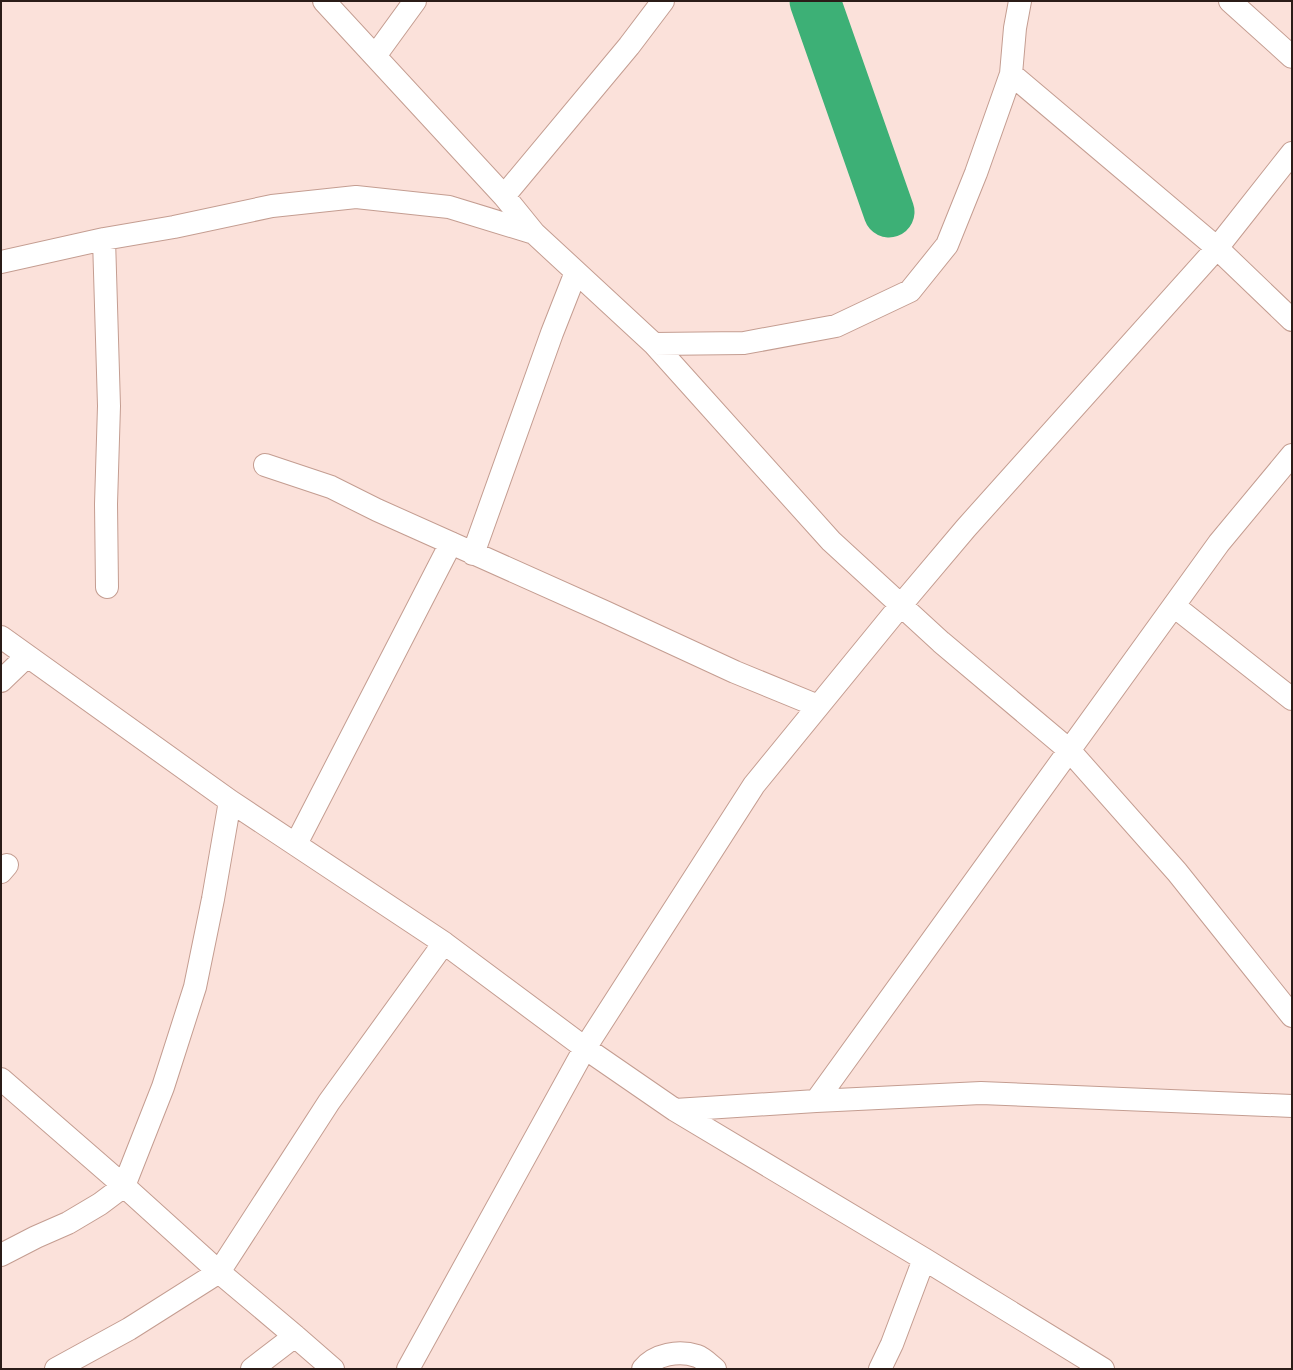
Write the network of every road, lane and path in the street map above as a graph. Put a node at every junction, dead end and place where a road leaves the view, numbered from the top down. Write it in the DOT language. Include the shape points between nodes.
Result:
graph roads {
  1 [pos="324,1"];
  2 [pos="415,1"];
  3 [pos="663,1"];
  4 [pos="1020,1"];
  5 [pos="1230,1"];
  6 [pos="375,56"];
  7 [pos="1292,57"];
  8 [pos="1011,74"];
  9 [pos="1292,153"];
  10 [pos="504,196"];
  11 [pos="534,233"];
  12 [pos="104,239"];
  13 [pos="1217,248"];
  14 [pos="1,262"];
  15 [pos="576,272"];
  16 [pos="1292,320"];
  17 [pos="654,344"];
  18 [pos="1292,455"];
  19 [pos="265,465"];
  20 [pos="451,543"];
  21 [pos="473,554"];
  22 [pos="106,587"];
  23 [pos="901,605"];
  24 [pos="1174,606"];
  25 [pos="1,637"];
  26 [pos="27,656"];
  27 [pos="1,681"];
  28 [pos="1292,699"];
  29 [pos="818,706"];
  30 [pos="1070,750"];
  31 [pos="230,801"];
  32 [pos="296,844"];
  33 [pos="444,943"];
  34 [pos="1292,1016"];
  35 [pos="585,1048"];
  36 [pos="1,1079"];
  37 [pos="816,1100"];
  38 [pos="1292,1106"];
  39 [pos="674,1110"];
  40 [pos="124,1186"];
  41 [pos="1,1255"];
  42 [pos="924,1259"];
  43 [pos="219,1272"];
  44 [pos="296,1336"];
  45 [pos="56,1369"];
  46 [pos="252,1369"];
  47 [pos="333,1369"];
  48 [pos="408,1369"];
  49 [pos="643,1369"];
  50 [pos="715,1369"];
  51 [pos="880,1369"];
  52 [pos="1103,1369"];
  1 -- 6 [label="street"];
  2 -- 6 [label="street"];
  3 -- 10 [label="street" via="629,46"];
  4 -- 8 [label="street"];
  5 -- 7 [label="street"];
  6 -- 10 [label="street"];
  8 -- 13 [label="street"];
  8 -- 17 [label="street" via="976,173 947,244 910,291 836,326 744,344"];
  9 -- 13 [label="street"];
  10 -- 11 [label="street"];
  11 -- 12 [label="street" via="449,207 356,197 272,206"];
  11 -- 15 [label="street"];
  12 -- 14 [label="street"];
  12 -- 22 [label="street" via="109,406"];
  13 -- 16 [label="street"];
  13 -- 23 [label="street" via="966,528"];
  15 -- 17 [label="street"];
  15 -- 21 [label="street"];
  17 -- 23 [label="street" via="831,541"];
  18 -- 24 [label="street" via="1219,543"];
  19 -- 20 [label="street" via="331,487"];
  20 -- 21 [label="street"];
  20 -- 32 [label="street"];
  21 -- 29 [label="street" via="735,672"];
  23 -- 29 [label="street"];
  23 -- 30 [label="street" via="941,642"];
  24 -- 28 [label="street"];
  24 -- 30 [label="street"];
  25 -- 26 [label="street"];
  26 -- 27 [label="street"];
  26 -- 31 [label="street"];
  29 -- 35 [label="street" via="754,785"];
  30 -- 34 [label="street" via="1177,872"];
  30 -- 37 [label="street"];
  31 -- 32 [label="street"];
  31 -- 40 [label="street" via="194,987 163,1087"];
  32 -- 33 [label="street"];
  33 -- 35 [label="street"];
  33 -- 43 [label="street" via="329,1102"];
  35 -- 39 [label="street"];
  35 -- 48 [label="street"];
  36 -- 40 [label="street"];
  37 -- 38 [label="street" via="981,1093"];
  37 -- 39 [label="street"];
  39 -- 42 [label="street"];
  40 -- 41 [label="street" via="68,1223"];
  40 -- 43 [label="street"];
  42 -- 51 [label="street"];
  42 -- 52 [label="street"];
  43 -- 44 [label="street"];
  43 -- 45 [label="street" via="129,1329"];
  44 -- 46 [label="street"];
  44 -- 47 [label="street"];
  49 -- 50 [label="street" via="648,1362 674,1352 698,1356"];
}
